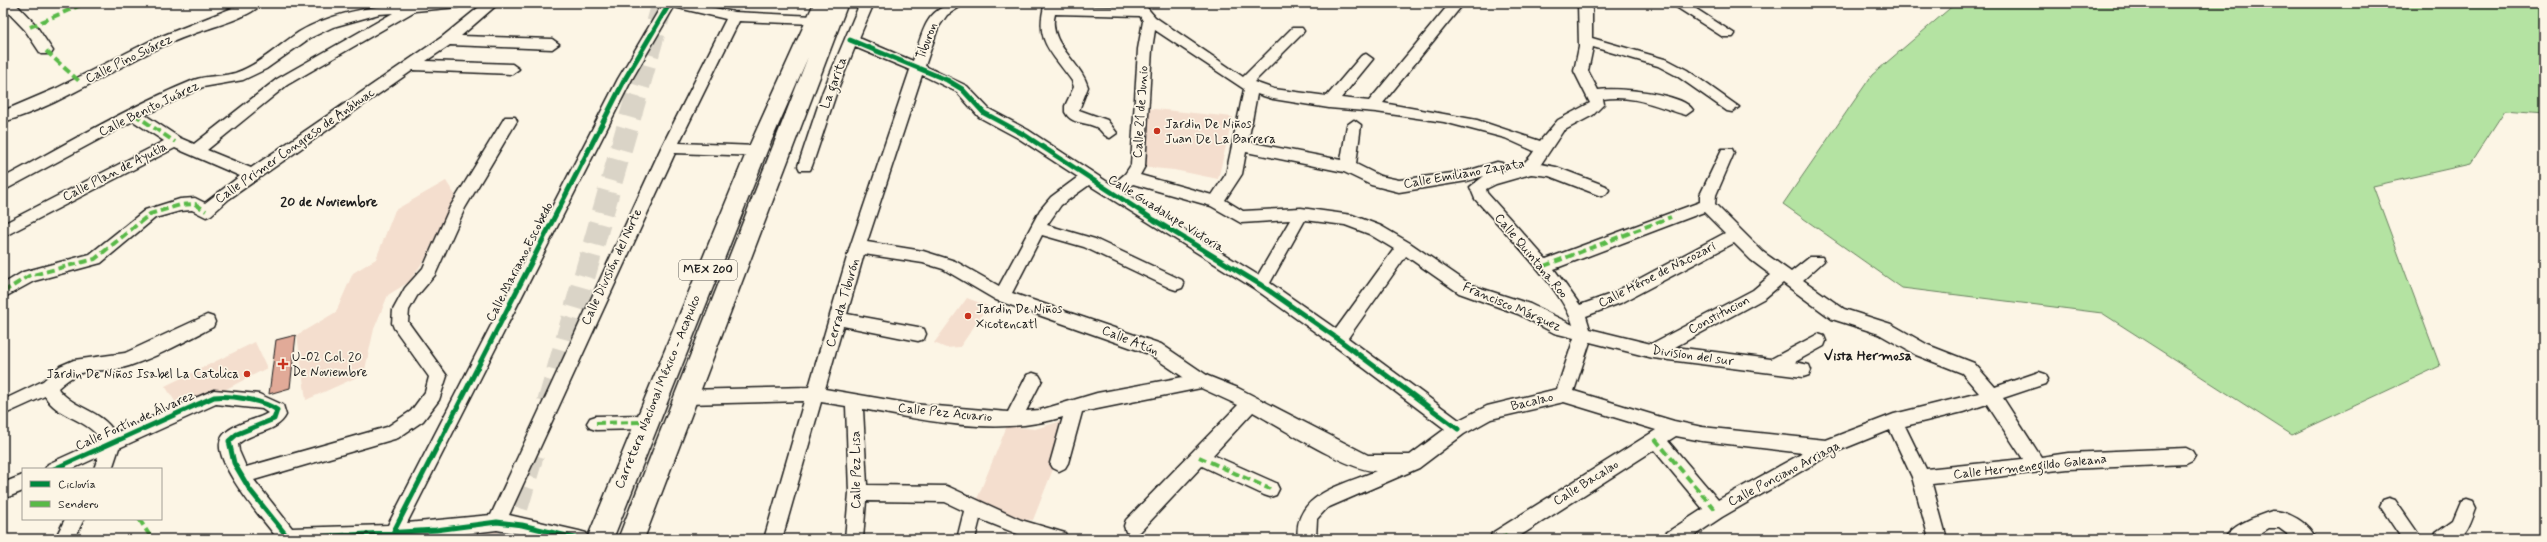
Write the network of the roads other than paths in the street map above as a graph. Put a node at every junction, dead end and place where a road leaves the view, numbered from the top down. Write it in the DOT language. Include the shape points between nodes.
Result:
graph roads {
  1 [pos="6,3"];
  2 [pos="255,3"];
  3 [pos="458,3"];
  4 [pos="492,3"];
  5 [pos="670,3"];
  6 [pos="676,3"];
  7 [pos="839,3"];
  8 [pos="867,3"];
  9 [pos="958,3"];
  10 [pos="1457,3"];
  11 [pos="1677,3"];
  12 [pos="689,5"];
  13 [pos="1580,6"];
  14 [pos="414,7"];
  15 [pos="1051,7"];
  16 [pos="818,12"];
  17 [pos="1142,12"];
  18 [pos="734,16"];
  19 [pos="1297,31"];
  20 [pos="1728,34"];
  21 [pos="447,40"];
  22 [pos="850,40"];
  23 [pos="1586,41"];
  24 [pos="552,44"];
  25 [pos="46,51"];
  26 [pos="1366,59"];
  27 [pos="413,65"];
  28 [pos="917,68"];
  29 [pos="512,69"];
  30 [pos="1248,86"];
  31 [pos="1596,94"];
  32 [pos="1329,103"];
  33 [pos="1732,107"];
  34 [pos="1371,108"];
  35 [pos="1686,110"];
  36 [pos="134,114"];
  37 [pos="3,117"];
  38 [pos="510,121"];
  39 [pos="1354,125"];
  40 [pos="1110,133"];
  41 [pos="175,142"];
  42 [pos="1241,146"];
  43 [pos="668,148"];
  44 [pos="1542,148"];
  45 [pos="196,150"];
  46 [pos="756,151"];
  47 [pos="1727,153"];
  48 [pos="1532,165"];
  49 [pos="805,166"];
  50 [pos="1348,167"];
  51 [pos="252,175"];
  52 [pos="1088,178"];
  53 [pos="1130,178"];
  54 [pos="3,185"];
  55 [pos="1478,187"];
  56 [pos="1601,190"];
  57 [pos="1112,193"];
  58 [pos="1216,202"];
  59 [pos="1707,206"];
  60 [pos="1301,214"];
  61 [pos="1038,228"];
  62 [pos="3,231"];
  63 [pos="1735,235"];
  64 [pos="858,247"];
  65 [pos="1404,247"];
  66 [pos="1816,261"];
  67 [pos="1544,266"];
  68 [pos="1786,278"];
  69 [pos="1176,284"];
  70 [pos="1261,285"];
  71 [pos="3,292"];
  72 [pos="1002,296"];
  73 [pos="1578,312"];
  74 [pos="838,319"];
  75 [pos="206,322"];
  76 [pos="918,334"];
  77 [pos="1584,335"];
  78 [pos="1338,339"];
  79 [pos="1818,341"];
  80 [pos="1653,351"];
  81 [pos="1773,366"];
  82 [pos="1803,370"];
  83 [pos="2039,379"];
  84 [pos="1033,380"];
  85 [pos="1202,381"];
  86 [pos="49,386"];
  87 [pos="816,394"];
  88 [pos="1564,395"];
  89 [pos="1991,395"];
  90 [pos="685,397"];
  91 [pos="854,401"];
  92 [pos="1251,403"];
  93 [pos="3,408"];
  94 [pos="1074,408"];
  95 [pos="1013,419"];
  96 [pos="1894,421"];
  97 [pos="645,422"];
  98 [pos="596,423"];
  99 [pos="1674,428"];
  100 [pos="1458,430"];
  101 [pos="1655,439"];
  102 [pos="112,443"];
  103 [pos="1828,448"];
  104 [pos="2186,456"];
  105 [pos="1199,457"];
  106 [pos="1059,463"];
  107 [pos="1413,463"];
  108 [pos="2037,465"];
  109 [pos="56,468"];
  110 [pos="103,468"];
  111 [pos="242,476"];
  112 [pos="1921,477"];
  113 [pos="22,483"];
  114 [pos="1270,489"];
  115 [pos="3,491"];
  116 [pos="858,493"];
  117 [pos="2389,506"];
  118 [pos="974,508"];
  119 [pos="2467,508"];
  120 [pos="1716,511"];
  121 [pos="74,520"];
  122 [pos="497,522"];
  123 [pos="1133,526"];
  124 [pos="393,533"];
  125 [pos="1503,537"];
  126 [pos="64,539"];
  127 [pos="579,539"];
  128 [pos="600,539"];
  129 [pos="631,539"];
  130 [pos="773,539"];
  131 [pos="854,539"];
  132 [pos="966,539"];
  133 [pos="1058,539"];
  134 [pos="1306,539"];
  135 [pos="1673,539"];
  136 [pos="1938,539"];
  137 [pos="2234,539"];
  138 [pos="2307,539"];
  139 [pos="2413,539"];
  140 [pos="2443,539"];
  1 -- 25 [label="street" via="30,27"];
  2 -- 37 [label="street, Calle Pino Suárez" via="226,19 157,43 27,108"];
  3 -- 14 [label="street, Calle Benito Juárez"];
  4 -- 21 [label="street, Calle Primer Congreso de Anáhuac"];
  5 -- 124 [label="street, Calle Mariano Escobedo" via="625,80"];
  6 -- 12 [label="street"];
  7 -- 90 [label="main road, Carretera Nacional México - Acapulco / MEX 200"];
  8 -- 22 [label="street, La garita"];
  9 -- 28 [label="street, Tiburon" via="936,18"];
  10 -- 34 [label="street"];
  11 -- 20 [label="street"];
  12 -- 18 [label="street" via="703,11"];
  13 -- 23 [label="street"];
  14 -- 36 [label="street, Calle Benito Juárez" via="379,10 328,24 305,36 261,66 238,76 200,83"];
  14 -- 45 [label="street" via="282,82"];
  15 -- 17 [label="street"];
  15 -- 40 [label="street" via="1046,28 1048,36 1079,80 1081,87 1072,106 1072,112 1079,118 1098,120 1106,125"];
  16 -- 18 [label="street"];
  16 -- 46 [label="main road, Carretera Nacional México - Acapulco / MEX 200"];
  17 -- 30 [label="street"];
  17 -- 53 [label="street, Calle 21 de Junio" via="1145,49 1140,154 1138,166"];
  18 -- 43 [label="street, Calle División del Norte"];
  19 -- 30 [label="street"];
  21 -- 24 [label="street"];
  21 -- 27 [label="street, Calle Primer Congreso de Anáhuac"];
  22 -- 28 [label="street, Calle Guadalupe Victoria"];
  22 -- 49 [label="street, La garita"];
  23 -- 31 [label="street" via="1586,53 1581,69 1584,80"];
  23 -- 33 [label="street" via="1663,63 1682,72"];
  26 -- 32 [label="street"];
  27 -- 29 [label="street"];
  27 -- 51 [label="street, Calle Primer Congreso de Anáhuac" via="346,108"];
  28 -- 52 [label="street, Calle Guadalupe Victoria" via="962,89 984,113 1023,134"];
  28 -- 64 [label="street, Cerrada Tiburón"];
  30 -- 32 [label="street" via="1273,94"];
  30 -- 42 [label="street"];
  31 -- 35 [label="street" via="1630,92 1647,95"];
  31 -- 44 [label="street" via="1597,104 1590,112 1568,120 1557,128"];
  32 -- 34 [label="street"];
  34 -- 44 [label="street" via="1434,115 1478,124 1512,133"];
  36 -- 41 [label="street"];
  36 -- 54 [label="street, Calle Benito Juárez"];
  38 -- 111 [label="street" via="458,207 429,271 410,292 401,310 400,323 438,376 433,395 417,416 392,434"];
  39 -- 50 [label="street"];
  41 -- 45 [label="street, Calle Plan de Ayutla"];
  41 -- 62 [label="street, Calle Plan de Ayutla"];
  42 -- 50 [label="street, Calle Emiliano Zapata"];
  42 -- 58 [label="street" via="1231,182"];
  43 -- 46 [label="street"];
  43 -- 122 [label="street, Calle División del Norte"];
  44 -- 48 [label="street"];
  45 -- 51 [label="street, Calle Plan de Ayutla"];
  46 -- 97 [label="main road, Carretera Nacional México - Acapulco / MEX 200"];
  47 -- 59 [label="street" via="1708,195"];
  48 -- 50 [label="street, Calle Emiliano Zapata" via="1493,168 1467,176 1399,186 1376,181"];
  48 -- 55 [label="street, Calle Emiliano Zapata" via="1484,182"];
  48 -- 56 [label="street"];
  51 -- 71 [label="street, Calle Primer Congreso de Anáhuac" via="206,211 195,204 180,205 150,214 95,259 29,276"];
  52 -- 57 [label="street, Calle Guadalupe Victoria"];
  52 -- 61 [label="street" via="1056,200"];
  53 -- 57 [label="street, Calle 21 de Junio"];
  53 -- 58 [label="street, Francisco Márquez"];
  55 -- 67 [label="street, Calle Quintana Roo" via="1480,195"];
  57 -- 70 [label="street, Calle Guadalupe Victoria"];
  58 -- 60 [label="street, Francisco Márquez" via="1241,217"];
  59 -- 63 [label="street"];
  59 -- 67 [label="street" via="1671,217"];
  60 -- 65 [label="street, Francisco Márquez" via="1347,219 1375,230"];
  60 -- 70 [label="street"];
  61 -- 69 [label="street" via="1089,244"];
  61 -- 72 [label="street"];
  63 -- 68 [label="street"];
  63 -- 73 [label="street, Calle Héroe de Nacozari" via="1617,298"];
  64 -- 72 [label="street, Calle Atún" via="923,257 949,265"];
  64 -- 74 [label="street, Cerrada Tiburón"];
  65 -- 77 [label="street, Francisco Márquez" via="1465,289 1524,309 1560,328"];
  65 -- 78 [label="street"];
  66 -- 68 [label="street, Constitucion"];
  67 -- 73 [label="street, Calle Quintana Roo"];
  68 -- 80 [label="street, Constitucion"];
  68 -- 89 [label="street" via="1838,314 1885,329 1922,350 1968,368"];
  70 -- 78 [label="street, Calle Guadalupe Victoria"];
  72 -- 85 [label="street, Calle Atún" via="1155,349"];
  73 -- 77 [label="street, Calle Quintana Roo"];
  74 -- 76 [label="street"];
  74 -- 87 [label="street, Cerrada Tiburón"];
  75 -- 86 [label="street" via="154,349 126,360 80,365 66,371"];
  77 -- 80 [label="street, Division del sur"];
  77 -- 88 [label="street"];
  78 -- 100 [label="street, Calle Guadalupe Victoria"];
  79 -- 81 [label="street"];
  80 -- 81 [label="street, Division del sur"];
  81 -- 82 [label="street, Division del sur"];
  83 -- 89 [label="street, Calle Ponciano Arriaga"];
  84 -- 95 [label="street"];
  85 -- 92 [label="street, Calle Atún"];
  85 -- 94 [label="street, Calle Pez Acuario" via="1097,400"];
  86 -- 93 [label="street"];
  86 -- 102 [label="street" via="53,398 67,409 98,423"];
  87 -- 90 [label="street, Calle Pez Acuario"];
  87 -- 91 [label="street, Calle Pez Acuario"];
  87 -- 130 [label="street, Cerrada Tiburón"];
  88 -- 99 [label="street, Bacalao"];
  88 -- 100 [label="street, Bacalao" via="1487,413"];
  89 -- 96 [label="street, Calle Ponciano Arriaga" via="1963,405"];
  89 -- 108 [label="street"];
  90 -- 129 [label="main road, Carretera Nacional México - Acapulco / MEX 200"];
  91 -- 95 [label="street, Calle Pez Acuario" via="912,411"];
  91 -- 116 [label="street, Calle Pez Lisa"];
  92 -- 105 [label="street"];
  92 -- 107 [label="street, Calle Atún" via="1368,464"];
  94 -- 95 [label="street, Calle Pez Acuario" via="1040,417"];
  94 -- 106 [label="street"];
  96 -- 103 [label="street, Calle Ponciano Arriaga"];
  96 -- 112 [label="street"];
  97 -- 98 [label="street"];
  97 -- 128 [label="main road, Carretera Nacional México - Acapulco / MEX 200"];
  99 -- 101 [label="street, Calle Bacalao"];
  99 -- 103 [label="street, Bacalao" via="1702,434"];
  100 -- 107 [label="street, Bacalao"];
  101 -- 120 [label="street"];
  101 -- 125 [label="street, Calle Bacalao"];
  102 -- 109 [label="street, Calle Fortín de Álvarez"];
  102 -- 110 [label="street"];
  102 -- 111 [label="street, Calle Fortín de Álvarez" via="214,397 226,395 262,402 272,406 278,415 268,422 236,434 229,440 228,448"];
  103 -- 120 [label="street, Calle Ponciano Arriaga"];
  104 -- 108 [label="street, Calle Hermenegildo Galeana" via="2068,461"];
  105 -- 114 [label="street"];
  105 -- 123 [label="street"];
  107 -- 134 [label="street, Bacalao" via="1321,502 1310,510 1305,527"];
  108 -- 112 [label="street, Calle Hermenegildo Galeana"];
  111 -- 124 [label="street" via="286,535 298,538"];
  112 -- 136 [label="street"];
  113 -- 115 [label="street"];
  116 -- 118 [label="street" via="947,494"];
  116 -- 131 [label="street, Calle Pez Lisa"];
  117 -- 139 [label="street"];
  118 -- 132 [label="street"];
  118 -- 133 [label="street" via="1017,527"];
  119 -- 140 [label="street" via="2460,526"];
  120 -- 135 [label="street, Calle Ponciano Arriaga"];
  121 -- 126 [label="street"];
  122 -- 124 [label="street"];
  122 -- 127 [label="street" via="522,525"];
  137 -- 138 [label="street" via="2271,520 2281,518 2292,523"];
}
